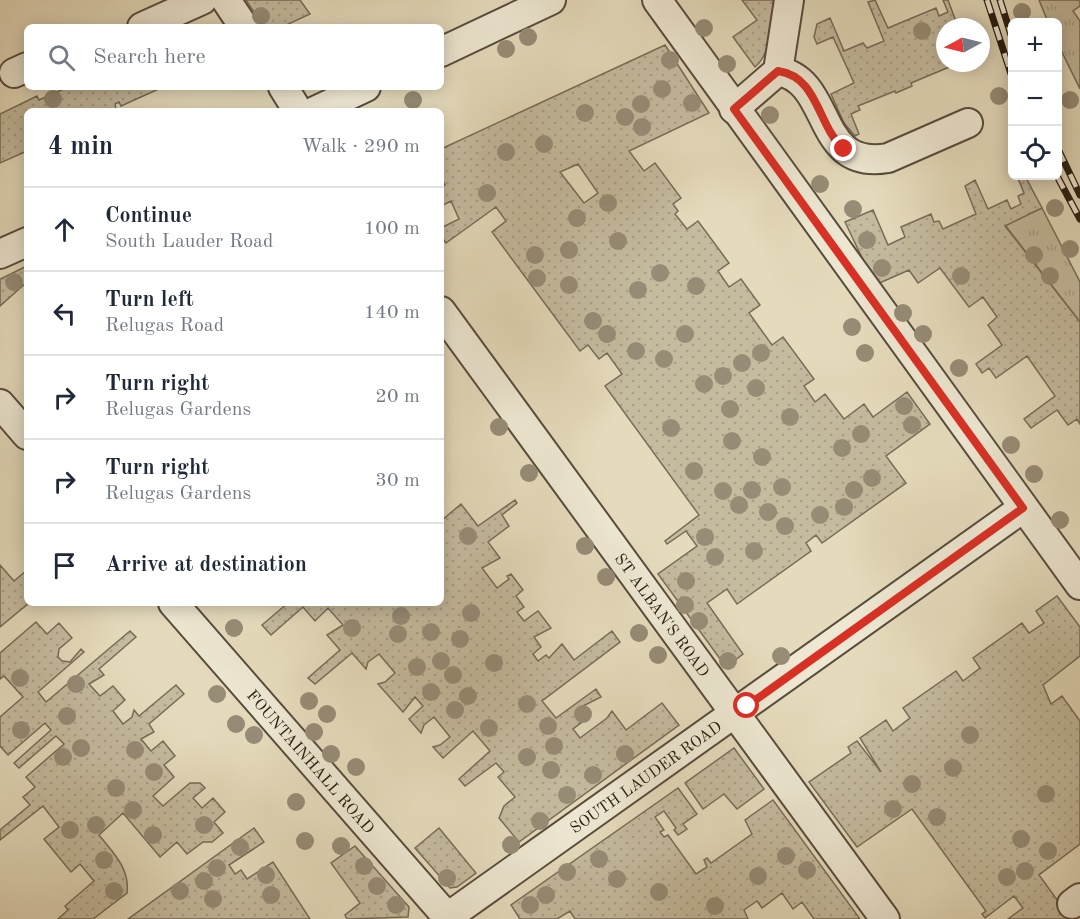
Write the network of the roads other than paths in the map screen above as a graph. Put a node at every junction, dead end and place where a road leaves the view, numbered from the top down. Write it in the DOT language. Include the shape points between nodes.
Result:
graph roads {
  1 [pos="202,0"];
  2 [pos="226,0"];
  3 [pos="551,0"];
  4 [pos="657,0"];
  5 [pos="789,0"];
  6 [pos="149,24"];
  7 [pos="242,24"];
  8 [pos="444,51"];
  9 [pos="778,71"];
  10 [pos="285,90"];
  11 [pos="360,90"];
  12 [pos="296,108"];
  13 [pos="321,108"];
  14 [pos="734,109"];
  15 [pos="968,123"];
  16 [pos="24,243"];
  17 [pos="0,254"];
  18 [pos="444,315"];
  19 [pos="0,404"];
  20 [pos="24,432"];
  21 [pos="1023,508"];
  22 [pos="1080,585"];
  23 [pos="176,606"];
  24 [pos="736,714"];
  25 [pos="447,918"];
  26 [pos="885,919"];
  1 -- 6 [label="street"];
  2 -- 7 [label="street"];
  3 -- 8 [label="street"];
  4 -- 14 [label="street"];
  5 -- 9 [label="street"];
  9 -- 14 [label="street"];
  9 -- 15 [label="street" via="795,76 804,84 832,137 858,156 888,158"];
  10 -- 12 [label="street"];
  11 -- 13 [label="street"];
  14 -- 21 [label="street"];
  16 -- 17 [label="street"];
  18 -- 24 [label="street, ST ALBAN'S ROAD"];
  19 -- 20 [label="street"];
  21 -- 22 [label="street"];
  21 -- 24 [label="street, SOUTH LAUDER ROAD"];
  23 -- 25 [label="street, FOUNTAINHALL ROAD"];
  24 -- 25 [label="street, SOUTH LAUDER ROAD"];
  24 -- 26 [label="street, ST ALBAN'S ROAD"];
}
